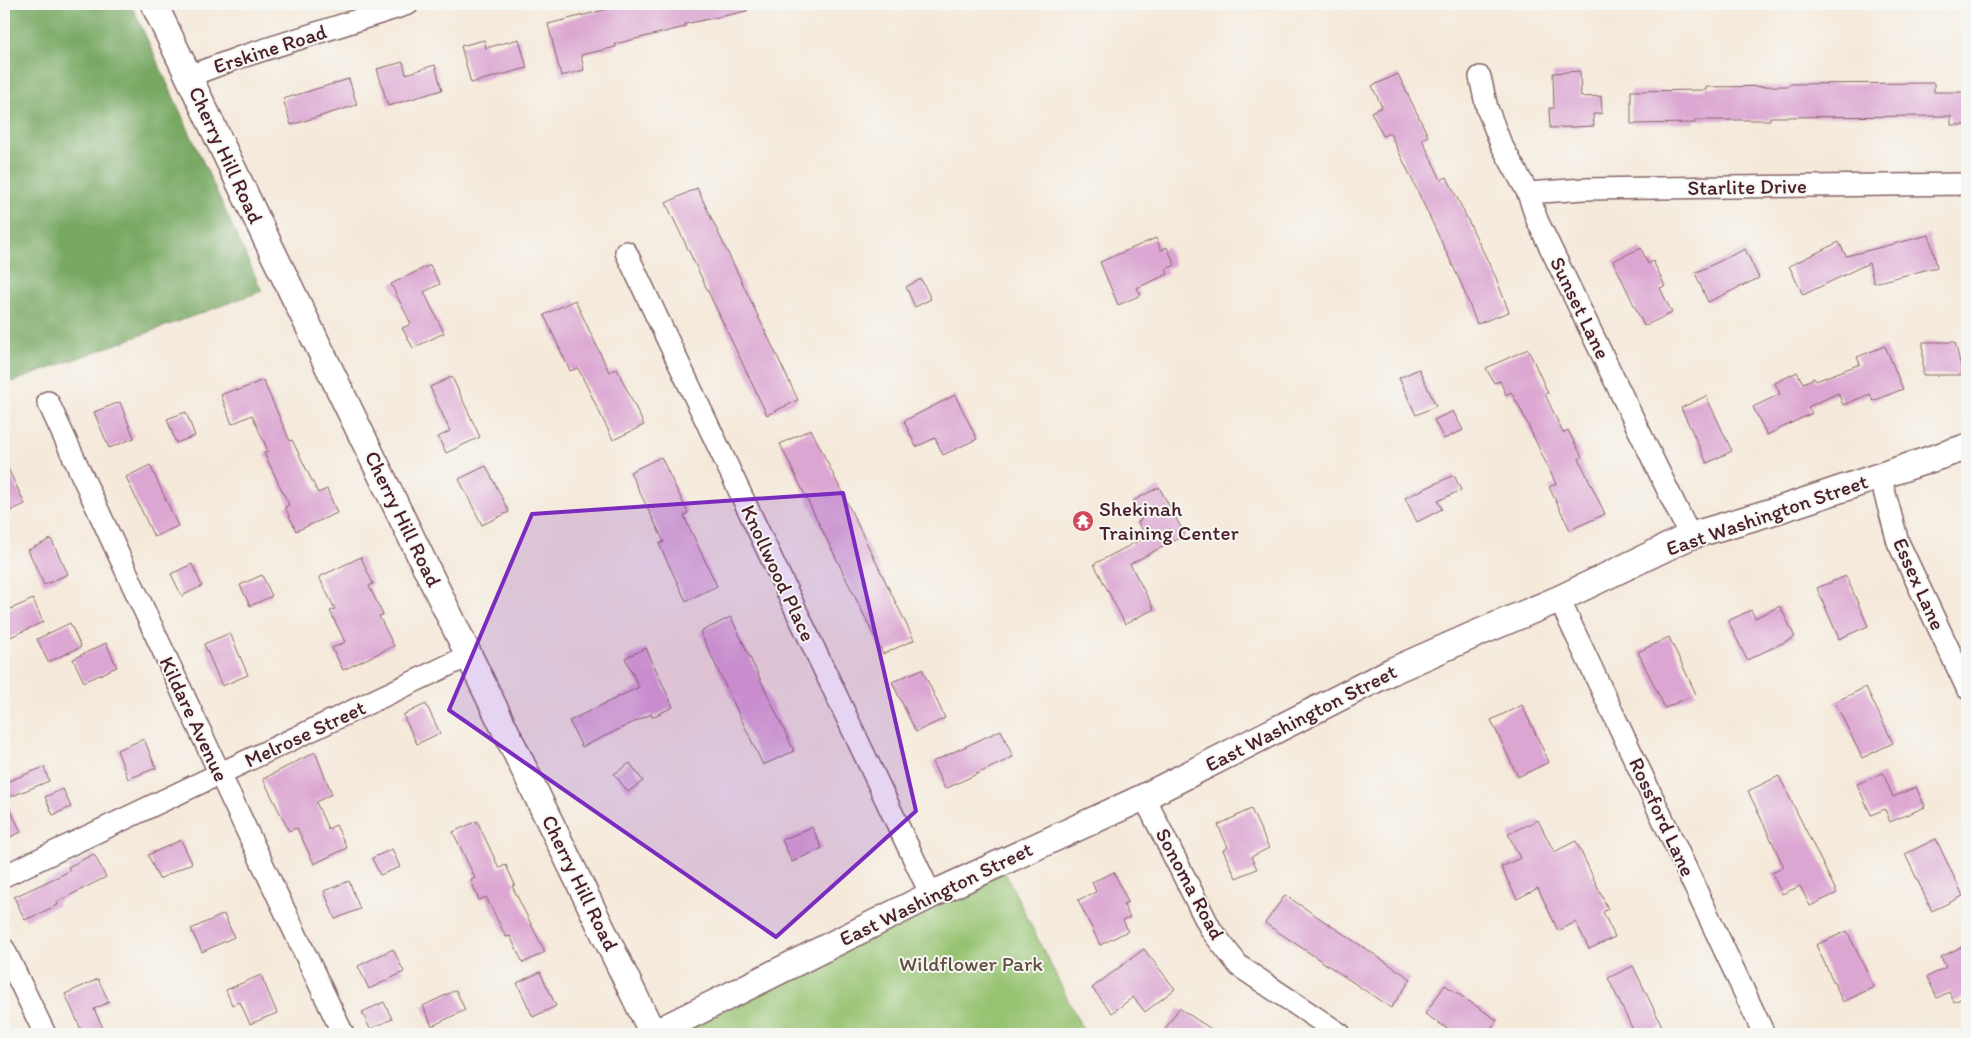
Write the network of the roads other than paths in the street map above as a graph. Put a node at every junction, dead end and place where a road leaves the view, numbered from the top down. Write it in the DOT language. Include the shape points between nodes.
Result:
graph roads {
  1 [pos="154,4"];
  2 [pos="408,4"];
  3 [pos="189,76"];
  4 [pos="1480,77"];
  5 [pos="1967,184"];
  6 [pos="1528,193"];
  7 [pos="626,252"];
  8 [pos="48,402"];
  9 [pos="1967,446"];
  10 [pos="1880,476"];
  11 [pos="1690,536"];
  12 [pos="1559,599"];
  13 [pos="470,655"];
  14 [pos="1967,688"];
  15 [pos="220,774"];
  16 [pos="1144,797"];
  17 [pos="4,876"];
  18 [pos="931,895"];
  19 [pos="4,949"];
  20 [pos="45,1034"];
  21 [pos="343,1034"];
  22 [pos="653,1034"];
  23 [pos="1340,1034"];
  24 [pos="1764,1034"];
  1 -- 3 [label="street, Cherry Hill Road"];
  2 -- 3 [label="street, Erskine Road"];
  3 -- 13 [label="street, Cherry Hill Road"];
  4 -- 6 [label="street, Sunset Lane" via="1487,108 1501,144"];
  5 -- 6 [label="street, Starlite Drive" via="1584,189"];
  6 -- 11 [label="street, Sunset Lane" via="1537,220"];
  7 -- 18 [label="street, Knollwood Place"];
  8 -- 15 [label="street, Kildare Avenue"];
  9 -- 10 [label="street, East Washington Street"];
  10 -- 11 [label="street, East Washington Street"];
  10 -- 14 [label="street, Essex Lane" via="1898,542"];
  11 -- 12 [label="street, East Washington Street"];
  12 -- 16 [label="street, East Washington Street" via="1392,671"];
  12 -- 24 [label="street, Rossford Lane"];
  13 -- 15 [label="street, Melrose Street"];
  13 -- 22 [label="street, Cherry Hill Road"];
  15 -- 17 [label="street, Melrose Street"];
  15 -- 21 [label="street, Kildare Avenue"];
  16 -- 18 [label="street, East Washington Street"];
  16 -- 23 [label="street, Sonoma Road" via="1211,930 1239,966"];
  18 -- 22 [label="street, East Washington Street"];
  19 -- 20 [label="street"];
}
